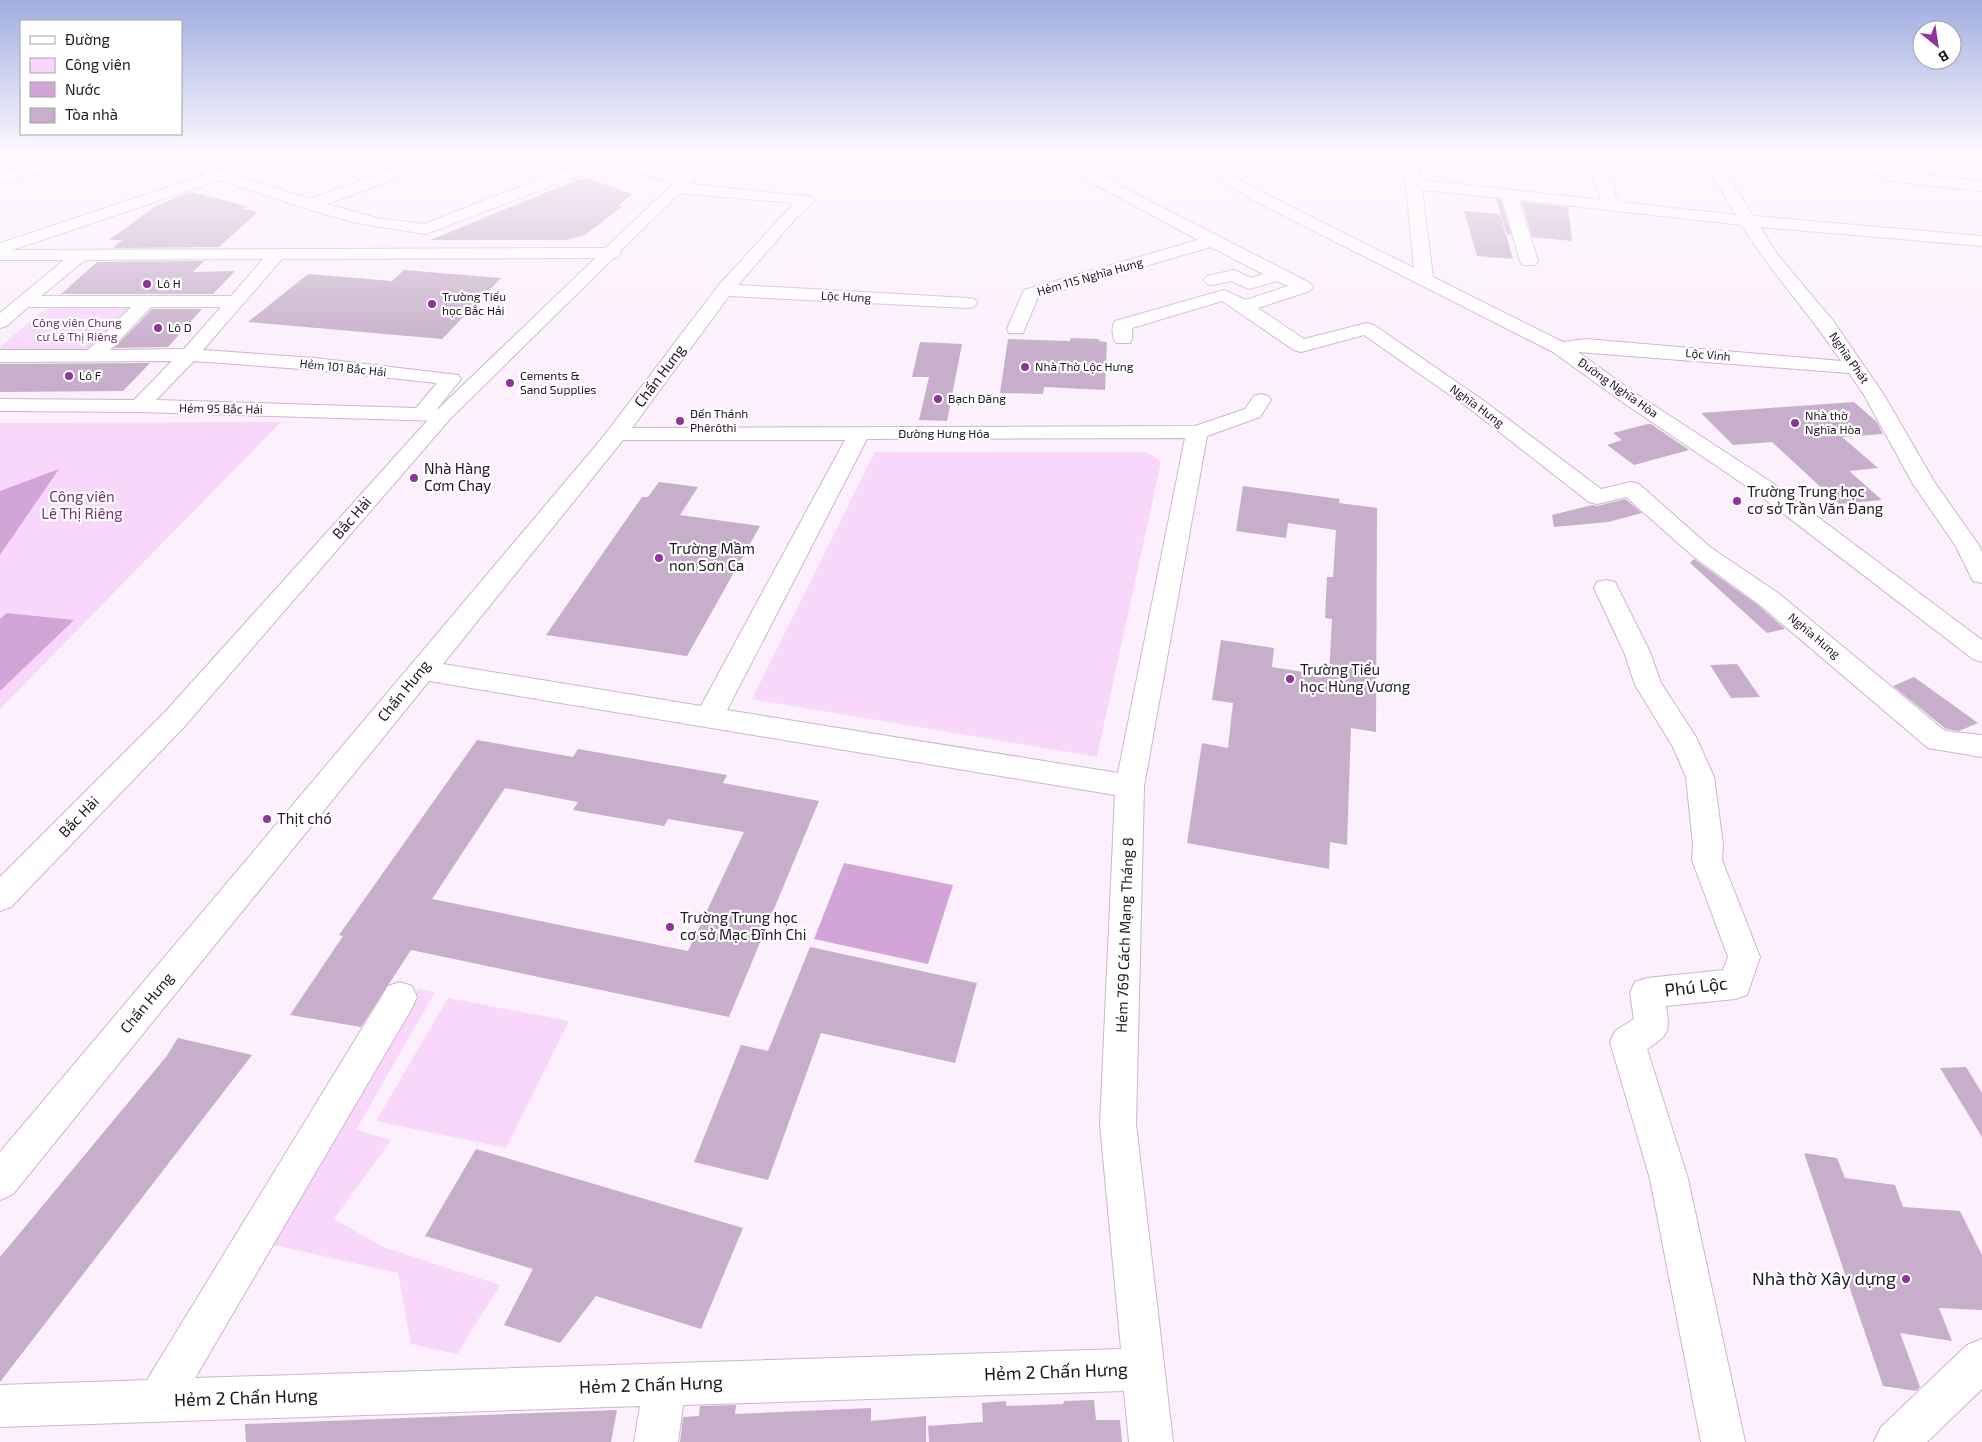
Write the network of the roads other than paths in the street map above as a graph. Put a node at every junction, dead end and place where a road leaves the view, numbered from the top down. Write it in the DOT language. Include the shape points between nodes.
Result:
graph roads {
  1 [pos="93,217"];
  2 [pos="355,217"];
  3 [pos="456,217"];
  4 [pos="648,217"];
  5 [pos="789,217"];
  6 [pos="1169,217"];
  7 [pos="1300,217"];
  8 [pos="1418,217"];
  9 [pos="1516,217"];
  10 [pos="1725,217"];
  11 [pos="1748,217"];
  12 [pos="1750,220"];
  13 [pos="1214,241"];
  14 [pos="1982,241"];
  15 [pos="0,248"];
  16 [pos="612,252"];
  17 [pos="0,255"];
  18 [pos="80,255"];
  19 [pos="276,255"];
  20 [pos="1529,261"];
  21 [pos="1279,275"];
  22 [pos="1424,279"];
  23 [pos="1218,288"];
  24 [pos="724,290"];
  25 [pos="147,301"];
  26 [pos="236,301"];
  27 [pos="25,302"];
  28 [pos="968,303"];
  29 [pos="1244,307"];
  30 [pos="0,322"];
  31 [pos="1016,329"];
  32 [pos="1123,339"];
  33 [pos="1560,348"];
  34 [pos="189,354"];
  35 [pos="94,355"];
  36 [pos="0,356"];
  37 [pos="1855,368"];
  38 [pos="1261,400"];
  39 [pos="0,405"];
  40 [pos="139,406"];
  41 [pos="432,414"];
  42 [pos="1197,432"];
  43 [pos="616,434"];
  44 [pos="859,434"];
  45 [pos="1982,575"];
  46 [pos="1606,588"];
  47 [pos="1982,654"];
  48 [pos="422,670"];
  49 [pos="709,717"];
  50 [pos="1982,746"];
  51 [pos="1130,786"];
  52 [pos="0,898"];
  53 [pos="400,997"];
  54 [pos="0,1181"];
  55 [pos="1982,1360"];
  56 [pos="1144,1368"];
  57 [pos="664,1385"];
  58 [pos="158,1401"];
  59 [pos="0,1406"];
  60 [pos="656,1442"];
  61 [pos="1151,1442"];
  62 [pos="1723,1442"];
  63 [pos="1896,1442"];
  1 -- 15 [label="street"];
  2 -- 3 [label="street" via="391,227 426,229"];
  4 -- 16 [label="street, Bắc Hải"];
  5 -- 24 [label="street, Chấn Hưng"];
  6 -- 13 [label="street"];
  7 -- 22 [label="street, Đường Nghĩa Hòa"];
  8 -- 22 [label="street"];
  9 -- 20 [label="street"];
  10 -- 12 [label="street"];
  11 -- 12 [label="street, Nghĩa Phát"];
  12 -- 14 [label="street"];
  12 -- 37 [label="street, Nghĩa Phát" via="1770,256 1827,326"];
  13 -- 21 [label="street"];
  13 -- 31 [label="street, Hẻm 115 Nghĩa Hưng" via="1030,294"];
  16 -- 19 [label="street"];
  16 -- 41 [label="street, Bắc Hải"];
  17 -- 18 [label="street"];
  18 -- 19 [label="street"];
  18 -- 27 [label="street"];
  19 -- 26 [label="street"];
  21 -- 23 [label="street" via="1250,284 1234,275"];
  21 -- 29 [label="street" via="1304,288"];
  22 -- 33 [label="street, Đường Nghĩa Hòa"];
  23 -- 29 [label="street"];
  23 -- 32 [label="street" via="1122,325"];
  24 -- 28 [label="street, Lộc Hưng"];
  24 -- 43 [label="street, Chấn Hưng"];
  25 -- 26 [label="street"];
  25 -- 27 [label="street"];
  25 -- 35 [label="street"];
  26 -- 34 [label="street"];
  27 -- 30 [label="street"];
  29 -- 50 [label="street, Nghĩa Hưng" via="1301,346 1367,329 1477,405 1597,497 1632,489 1702,552 1769,599 1938,741"];
  33 -- 37 [label="street, Lộc Vinh" via="1586,345"];
  33 -- 47 [label="street, Đường Nghĩa Hòa" via="1764,487"];
  34 -- 35 [label="street"];
  34 -- 40 [label="street"];
  34 -- 41 [label="street, Hẻm 101 Bắc Hải" via="451,379"];
  35 -- 36 [label="street"];
  37 -- 45 [label="street, Nghĩa Phát" via="1874,395 1924,484 1966,544"];
  38 -- 42 [label="street, Đường Hưng Hóa" via="1253,413"];
  39 -- 40 [label="street, Hẻm 95 Bắc Hải"];
  40 -- 41 [label="street, Hẻm 95 Bắc Hải"];
  41 -- 52 [label="street, Bắc Hải" via="175,719"];
  42 -- 44 [label="street, Đường Hưng Hóa"];
  42 -- 51 [label="street, Hẻm 769 Cách Mạng Tháng 8"];
  43 -- 44 [label="street, Đường Hưng Hóa"];
  43 -- 48 [label="street, Chấn Hưng"];
  44 -- 49 [label="street"];
  46 -- 62 [label="street, Phú Lộc" via="1637,652 1648,685 1686,744 1700,777 1707,860 1744,957 1735,984 1647,993 1652,1027 1627,1042 1669,1179"];
  48 -- 49 [label="street"];
  48 -- 54 [label="street, Chấn Hưng"];
  49 -- 51 [label="street"];
  51 -- 56 [label="street, Hẻm 769 Cách Mạng Tháng 8" via="1118,1124"];
  53 -- 58 [label="street, Hẻm 2 Chấn Hưng"];
  55 -- 63 [label="street"];
  56 -- 57 [label="street, Hẻm 2 Chấn Hưng"];
  56 -- 61 [label="street, Hẻm 769 Cách Mạng Tháng 8"];
  57 -- 58 [label="street, Hẻm 2 Chấn Hưng"];
  57 -- 60 [label="street"];
  58 -- 59 [label="street, Hẻm 2 Chấn Hưng"];
}
